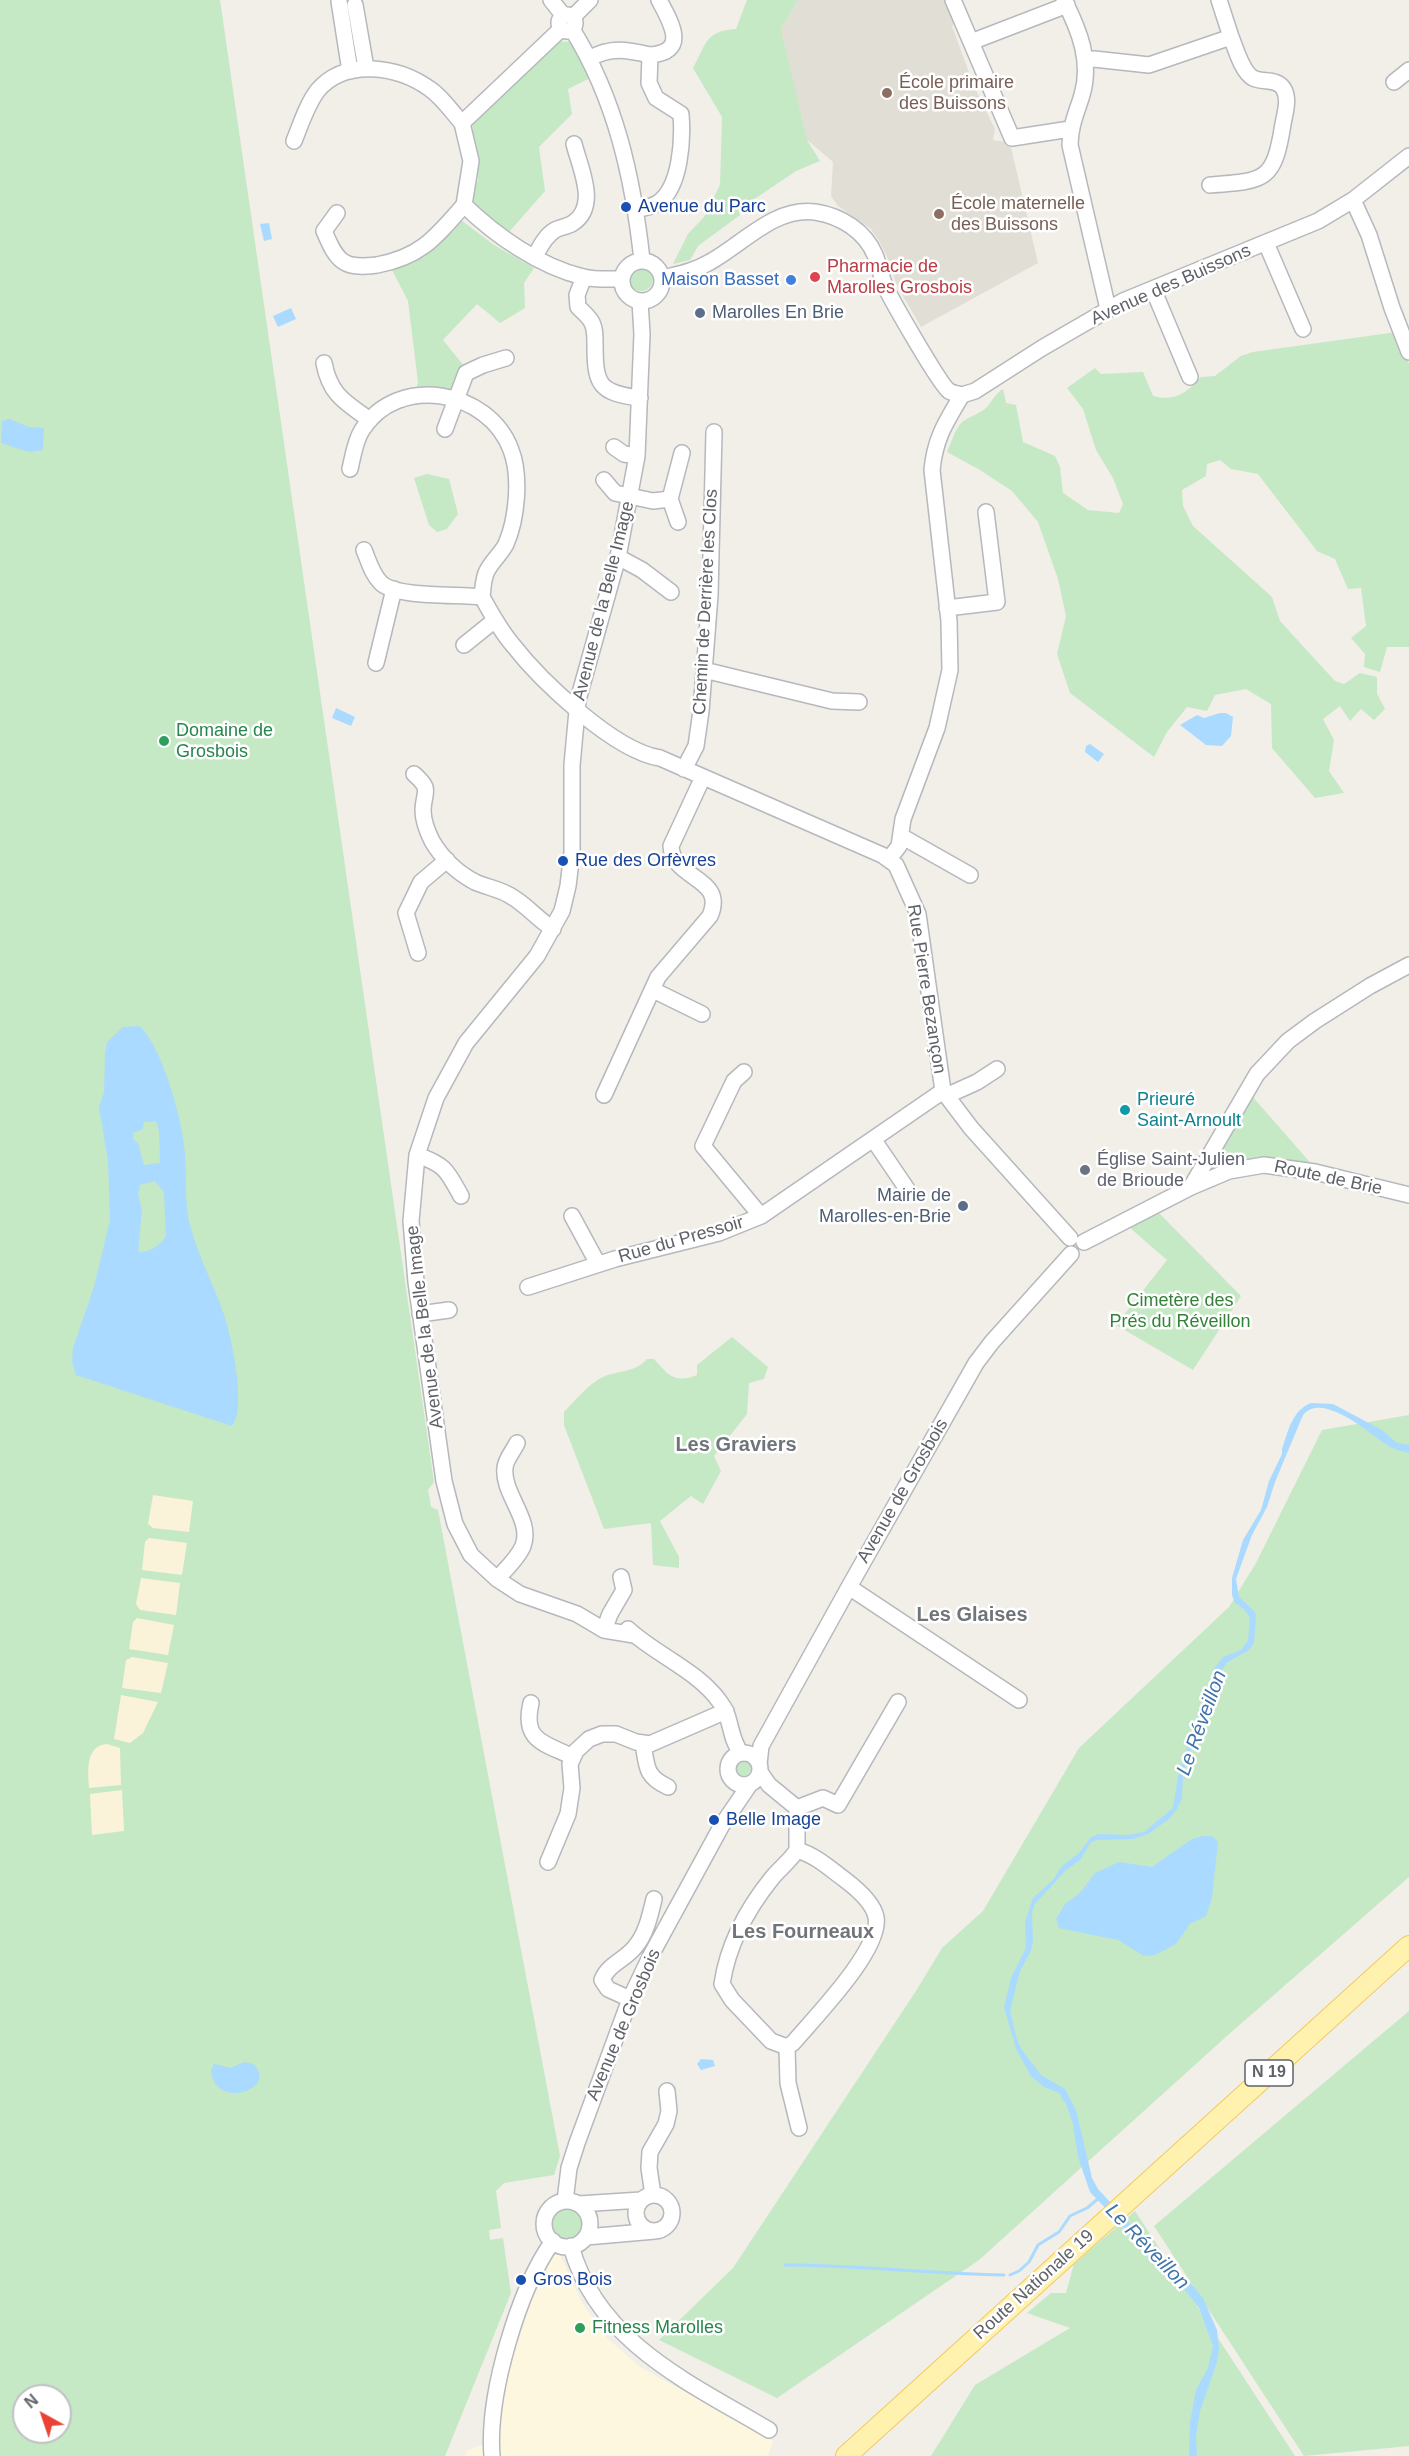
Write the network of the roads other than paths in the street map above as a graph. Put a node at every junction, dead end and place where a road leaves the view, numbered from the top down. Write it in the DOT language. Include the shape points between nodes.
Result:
graph roads {
  1 [pos="551,0"];
  2 [pos="590,0"];
  3 [pos="659,0"];
  4 [pos="953,0"];
  5 [pos="1219,0"];
  6 [pos="338,1"];
  7 [pos="357,2"];
  8 [pos="1065,3"];
  9 [pos="567,23"];
  10 [pos="1232,37"];
  11 [pos="971,42"];
  12 [pos="650,55"];
  13 [pos="590,58"];
  14 [pos="1085,60"];
  15 [pos="366,68"];
  16 [pos="1409,70"];
  17 [pos="350,71"];
  18 [pos="1394,82"];
  19 [pos="462,123"];
  20 [pos="1070,129"];
  21 [pos="294,141"];
  22 [pos="574,144"];
  23 [pos="1408,159"];
  24 [pos="1210,185"];
  25 [pos="1353,200"];
  26 [pos="464,205"];
  27 [pos="636,210"];
  28 [pos="337,213"];
  29 [pos="1266,243"];
  30 [pos="535,256"];
  31 [pos="642,260"];
  32 [pos="584,277"];
  33 [pos="663,278"];
  34 [pos="621,279"];
  35 [pos="1153,289"];
  36 [pos="640,301"];
  37 [pos="1108,309"];
  38 [pos="1303,329"];
  39 [pos="1407,342"];
  40 [pos="506,358"];
  41 [pos="324,363"];
  42 [pos="1190,377"];
  43 [pos="962,395"];
  44 [pos="640,398"];
  45 [pos="456,399"];
  46 [pos="369,420"];
  47 [pos="445,429"];
  48 [pos="714,432"];
  49 [pos="614,447"];
  50 [pos="682,453"];
  51 [pos="638,456"];
  52 [pos="350,469"];
  53 [pos="604,480"];
  54 [pos="630,495"];
  55 [pos="670,499"];
  56 [pos="986,512"];
  57 [pos="678,522"];
  58 [pos="364,550"];
  59 [pos="618,557"];
  60 [pos="394,589"];
  61 [pos="671,592"];
  62 [pos="482,597"];
  63 [pos="947,608"];
  64 [pos="495,620"];
  65 [pos="464,645"];
  66 [pos="376,663"];
  67 [pos="704,670"];
  68 [pos="859,702"];
  69 [pos="577,709"];
  70 [pos="684,770"];
  71 [pos="414,774"];
  72 [pos="703,777"];
  73 [pos="901,836"];
  74 [pos="889,859"];
  75 [pos="447,860"];
  76 [pos="970,875"];
  77 [pos="553,929"];
  78 [pos="418,953"];
  79 [pos="1409,965"];
  80 [pos="653,990"];
  81 [pos="702,1014"];
  82 [pos="997,1069"];
  83 [pos="744,1072"];
  84 [pos="945,1093"];
  85 [pos="604,1095"];
  86 [pos="873,1139"];
  87 [pos="417,1155"];
  88 [pos="1191,1187"];
  89 [pos="907,1189"];
  90 [pos="1409,1195"];
  91 [pos="461,1196"];
  92 [pos="572,1215"];
  93 [pos="761,1216"];
  94 [pos="1075,1245"];
  95 [pos="598,1264"];
  96 [pos="528,1287"];
  97 [pos="449,1310"];
  98 [pos="420,1314"];
  99 [pos="517,1443"];
  100 [pos="621,1577"];
  101 [pos="497,1579"];
  102 [pos="849,1587"];
  103 [pos="606,1625"];
  104 [pos="1019,1700"];
  105 [pos="898,1702"];
  106 [pos="531,1703"];
  107 [pos="723,1713"];
  108 [pos="643,1743"];
  109 [pos="573,1757"];
  110 [pos="753,1767"];
  111 [pos="668,1787"];
  112 [pos="797,1808"];
  113 [pos="722,1825"];
  114 [pos="797,1850"];
  115 [pos="548,1862"];
  116 [pos="654,1899"];
  117 [pos="1409,1946"];
  118 [pos="630,1999"];
  119 [pos="787,2047"];
  120 [pos="667,2091"];
  121 [pos="800,2128"];
  122 [pos="647,2197"];
  123 [pos="572,2203"];
  124 [pos="657,2231"];
  125 [pos="549,2235"];
  126 [pos="586,2237"];
  127 [pos="571,2246"];
  128 [pos="769,2430"];
  129 [pos="492,2456"];
  130 [pos="846,2456"];
  1 -- 9 [label="street"];
  2 -- 9 [label="street"];
  3 -- 12 [label="street" via="674,28 674,41 662,54"];
  4 -- 11 [label="street"];
  5 -- 10 [label="street"];
  6 -- 7 [label="street"];
  6 -- 17 [label="street"];
  7 -- 15 [label="street"];
  8 -- 11 [label="street"];
  8 -- 14 [label="street" via="1080,33"];
  9 -- 13 [label="street"];
  9 -- 19 [label="street"];
  10 -- 14 [label="street" via="1149,65"];
  10 -- 24 [label="street" via="1247,73 1254,79 1278,82 1287,98 1274,165 1262,177"];
  11 -- 20 [label="street" via="1012,138"];
  12 -- 13 [label="street" via="610,49"];
  12 -- 27 [label="street" via="649,83 656,98 681,114 683,144 668,193 657,203"];
  13 -- 27 [label="street" via="621,137"];
  14 -- 20 [label="street" via="1086,77"];
  15 -- 17 [label="street"];
  15 -- 19 [label="street" via="407,76 431,89"];
  16 -- 18 [label="street"];
  17 -- 21 [label="street" via="319,90"];
  19 -- 26 [label="street" via="471,161"];
  20 -- 37 [label="street" via="1070,145"];
  22 -- 30 [label="street" via="587,197 584,213 572,224 554,230"];
  23 -- 25 [label="street, Avenue des Buissons"];
  25 -- 29 [label="street, Avenue des Buissons" via="1318,221"];
  25 -- 39 [label="street"];
  26 -- 28 [label="street" via="410,256 365,267 345,263 332,249 324,231"];
  26 -- 30 [label="street" via="506,240"];
  27 -- 31 [label="street"];
  29 -- 35 [label="street, Avenue des Buissons"];
  29 -- 38 [label="street"];
  30 -- 32 [label="street"];
  31 -- 33 [label="street" via="653,263"];
  31 -- 34 [label="street" via="629,265"];
  32 -- 34 [label="street"];
  32 -- 44 [label="street" via="578,307 591,321 595,333 595,368 600,384 617,395"];
  33 -- 36 [label="street" via="653,298"];
  33 -- 43 [label="street" via="709,263 778,217 814,212 837,218 865,239 875,254 886,287 926,358 948,390"];
  34 -- 36 [label="street" via="627,295"];
  35 -- 37 [label="street, Avenue des Buissons"];
  35 -- 42 [label="street"];
  36 -- 44 [label="street, Avenue de la Belle Image"];
  37 -- 43 [label="street, Avenue des Buissons" via="975,391"];
  40 -- 45 [label="street" via="466,373"];
  41 -- 46 [label="street" via="327,379 337,396"];
  43 -- 63 [label="street" via="939,433 932,470"];
  44 -- 51 [label="street, Avenue de la Belle Image"];
  45 -- 46 [label="street" via="428,394 406,398 383,408"];
  45 -- 47 [label="street"];
  45 -- 62 [label="street" via="474,405 498,427 511,450 515,475 517,500 512,530 486,573"];
  46 -- 52 [label="street" via="361,431"];
  48 -- 67 [label="street, Chemin de Derrière les Clos"];
  49 -- 51 [label="street" via="624,454"];
  50 -- 55 [label="street"];
  51 -- 54 [label="street, Avenue de la Belle Image"];
  53 -- 54 [label="street" via="615,492"];
  54 -- 55 [label="street" via="653,501"];
  54 -- 59 [label="street, Avenue de la Belle Image"];
  55 -- 57 [label="street"];
  56 -- 63 [label="street" via="997,602"];
  58 -- 60 [label="street" via="372,572 383,585"];
  59 -- 61 [label="street"];
  59 -- 69 [label="street, Avenue de la Belle Image" via="580,685"];
  60 -- 62 [label="street"];
  60 -- 66 [label="street"];
  62 -- 64 [label="street"];
  63 -- 73 [label="street" via="950,670 937,728 903,819"];
  64 -- 65 [label="street"];
  64 -- 69 [label="street" via="523,658"];
  67 -- 68 [label="street" via="832,701"];
  67 -- 70 [label="street, Chemin de Derrière les Clos" via="696,746"];
  69 -- 70 [label="street" via="623,743"];
  69 -- 77 [label="street, Avenue de la Belle Image" via="572,765 572,852 562,911"];
  70 -- 72 [label="street"];
  71 -- 75 [label="street" via="427,792 423,810 432,840"];
  72 -- 74 [label="street"];
  72 -- 80 [label="street" via="671,846 671,855 679,866 708,887 713,908 663,970"];
  73 -- 74 [label="street"];
  73 -- 76 [label="street"];
  74 -- 84 [label="street, Rue Pierre Bezançon" via="900,872 918,914"];
  75 -- 77 [label="street" via="476,882 509,895"];
  75 -- 78 [label="street" via="421,882 406,913"];
  77 -- 87 [label="street, Avenue de la Belle Image" via="537,956 466,1043 436,1098"];
  79 -- 88 [label="street" via="1288,1041 1257,1074"];
  80 -- 81 [label="street"];
  80 -- 85 [label="street"];
  82 -- 84 [label="street, Rue du Pressoir" via="977,1082"];
  83 -- 93 [label="street" via="734,1081 704,1146"];
  84 -- 86 [label="street, Rue du Pressoir"];
  84 -- 94 [label="street, Rue Pierre Bezançon"];
  86 -- 89 [label="street"];
  86 -- 93 [label="street, Rue du Pressoir"];
  87 -- 91 [label="street" via="438,1162"];
  87 -- 98 [label="street, Avenue de la Belle Image" via="411,1221"];
  88 -- 90 [label="street, Route de Brie" via="1229,1171 1264,1165 1315,1172"];
  88 -- 94 [label="street, Route de Brie"];
  92 -- 95 [label="street"];
  93 -- 95 [label="street, Rue du Pressoir" via="719,1233"];
  94 -- 102 [label="street, Avenue de Grosbois" via="976,1363"];
  95 -- 96 [label="street, Rue du Pressoir"];
  97 -- 98 [label="street"];
  98 -- 101 [label="street, Avenue de la Belle Image" via="444,1481 455,1524 471,1555"];
  99 -- 101 [label="street" via="504,1467 525,1532 524,1543"];
  100 -- 103 [label="street" via="624,1590"];
  101 -- 103 [label="street, Avenue de la Belle Image" via="520,1594 577,1614 598,1616"];
  102 -- 104 [label="street"];
  102 -- 110 [label="street, Avenue de Grosbois"];
  103 -- 107 [label="street, Avenue de la Belle Image" via="626,1628 652,1646 708,1689"];
  105 -- 112 [label="street" via="838,1805 823,1798"];
  106 -- 109 [label="street" via="528,1717 532,1734"];
  107 -- 108 [label="street" via="650,1744"];
  107 -- 110 [label="street, Avenue de la Belle Image" via="735,1745"];
  108 -- 109 [label="street" via="616,1734 602,1734 589,1738"];
  108 -- 111 [label="street" via="648,1771 654,1780"];
  109 -- 115 [label="street" via="568,1814"];
  110 -- 112 [label="street"];
  110 -- 113 [label="street, Avenue de Grosbois"];
  110 -- 113 [label="street, Avenue de Grosbois" via="741,1784 733,1780 733,1794"];
  112 -- 114 [label="street"];
  113 -- 118 [label="street, Avenue de Grosbois"];
  114 -- 119 [label="street" via="744,1918 725,1965 722,1984 771,2041"];
  114 -- 119 [label="street" via="808,1853 855,1887 871,1906 877,1928 871,1947"];
  116 -- 118 [label="street" via="635,1948 608,1969 602,1980 608,1989"];
  117 -- 130 [label="main road, Route Nationale 19 / N 19"];
  118 -- 123 [label="street, Avenue de Grosbois" via="569,2168"];
  119 -- 121 [label="street" via="788,2084"];
  120 -- 122 [label="street" via="669,2111 650,2152"];
  122 -- 123 [label="street"];
  122 -- 124 [label="street" via="636,2210 638,2221 646,2229"];
  122 -- 124 [label="street" via="667,2200 672,2211 669,2223"];
  123 -- 125 [label="street" via="551,2208 545,2218"];
  123 -- 126 [label="street" via="589,2215"];
  124 -- 126 [label="street"];
  125 -- 127 [label="street" via="558,2245"];
  125 -- 129 [label="street" via="525,2282 505,2357 492,2413"];
  126 -- 127 [label="street"];
  127 -- 128 [label="street" via="583,2279 607,2316 635,2347"];
}
